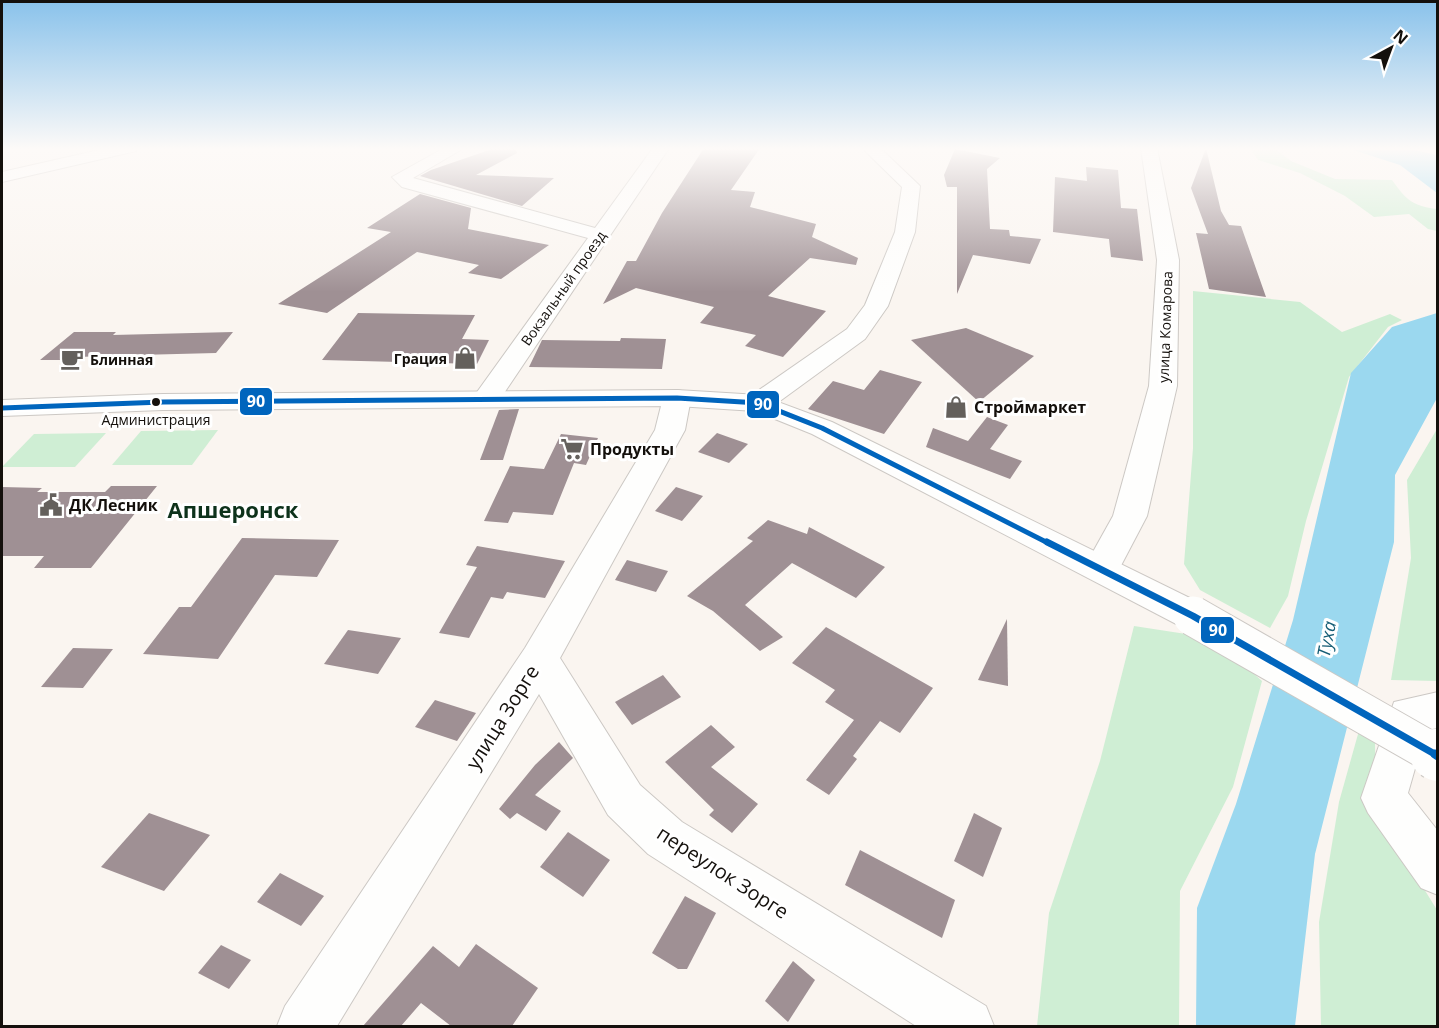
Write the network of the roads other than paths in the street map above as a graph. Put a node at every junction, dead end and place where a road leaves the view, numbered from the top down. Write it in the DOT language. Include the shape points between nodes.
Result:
graph roads {
  1 [pos="456,196"];
  2 [pos="627,196"];
  3 [pos="910,196"];
  4 [pos="1157,196"];
  5 [pos="599,235"];
  6 [pos="676,398"];
  7 [pos="486,399"];
  8 [pos="759,403"];
  9 [pos="2,408"];
  10 [pos="1102,568"];
  11 [pos="539,659"];
  12 [pos="1437,710"];
  13 [pos="1437,756"];
  14 [pos="1437,871"];
  15 [pos="305,1026"];
  16 [pos="966,1026"];
  1 -- 5 [label="street"];
  2 -- 5 [label="street, Вокзальный проезд"];
  3 -- 8 [label="street" via="905,232 876,306 856,334"];
  4 -- 10 [label="street, улица Комарова" via="1168,260 1163,386 1130,516"];
  5 -- 7 [label="street, Вокзальный проезд"];
  6 -- 7 [label="street"];
  6 -- 8 [label="street"];
  6 -- 11 [label="street, улица Зорге" via="670,430"];
  7 -- 9 [label="street" via="163,402"];
  8 -- 10 [label="street" via="822,428"];
  10 -- 13 [label="street, bridge"];
  11 -- 15 [label="street, улица Зорге"];
  11 -- 16 [label="street, переулок Зорге" via="624,800 665,838"];
  12 -- 14 [label="street" via="1410,715 1384,798"];
}
